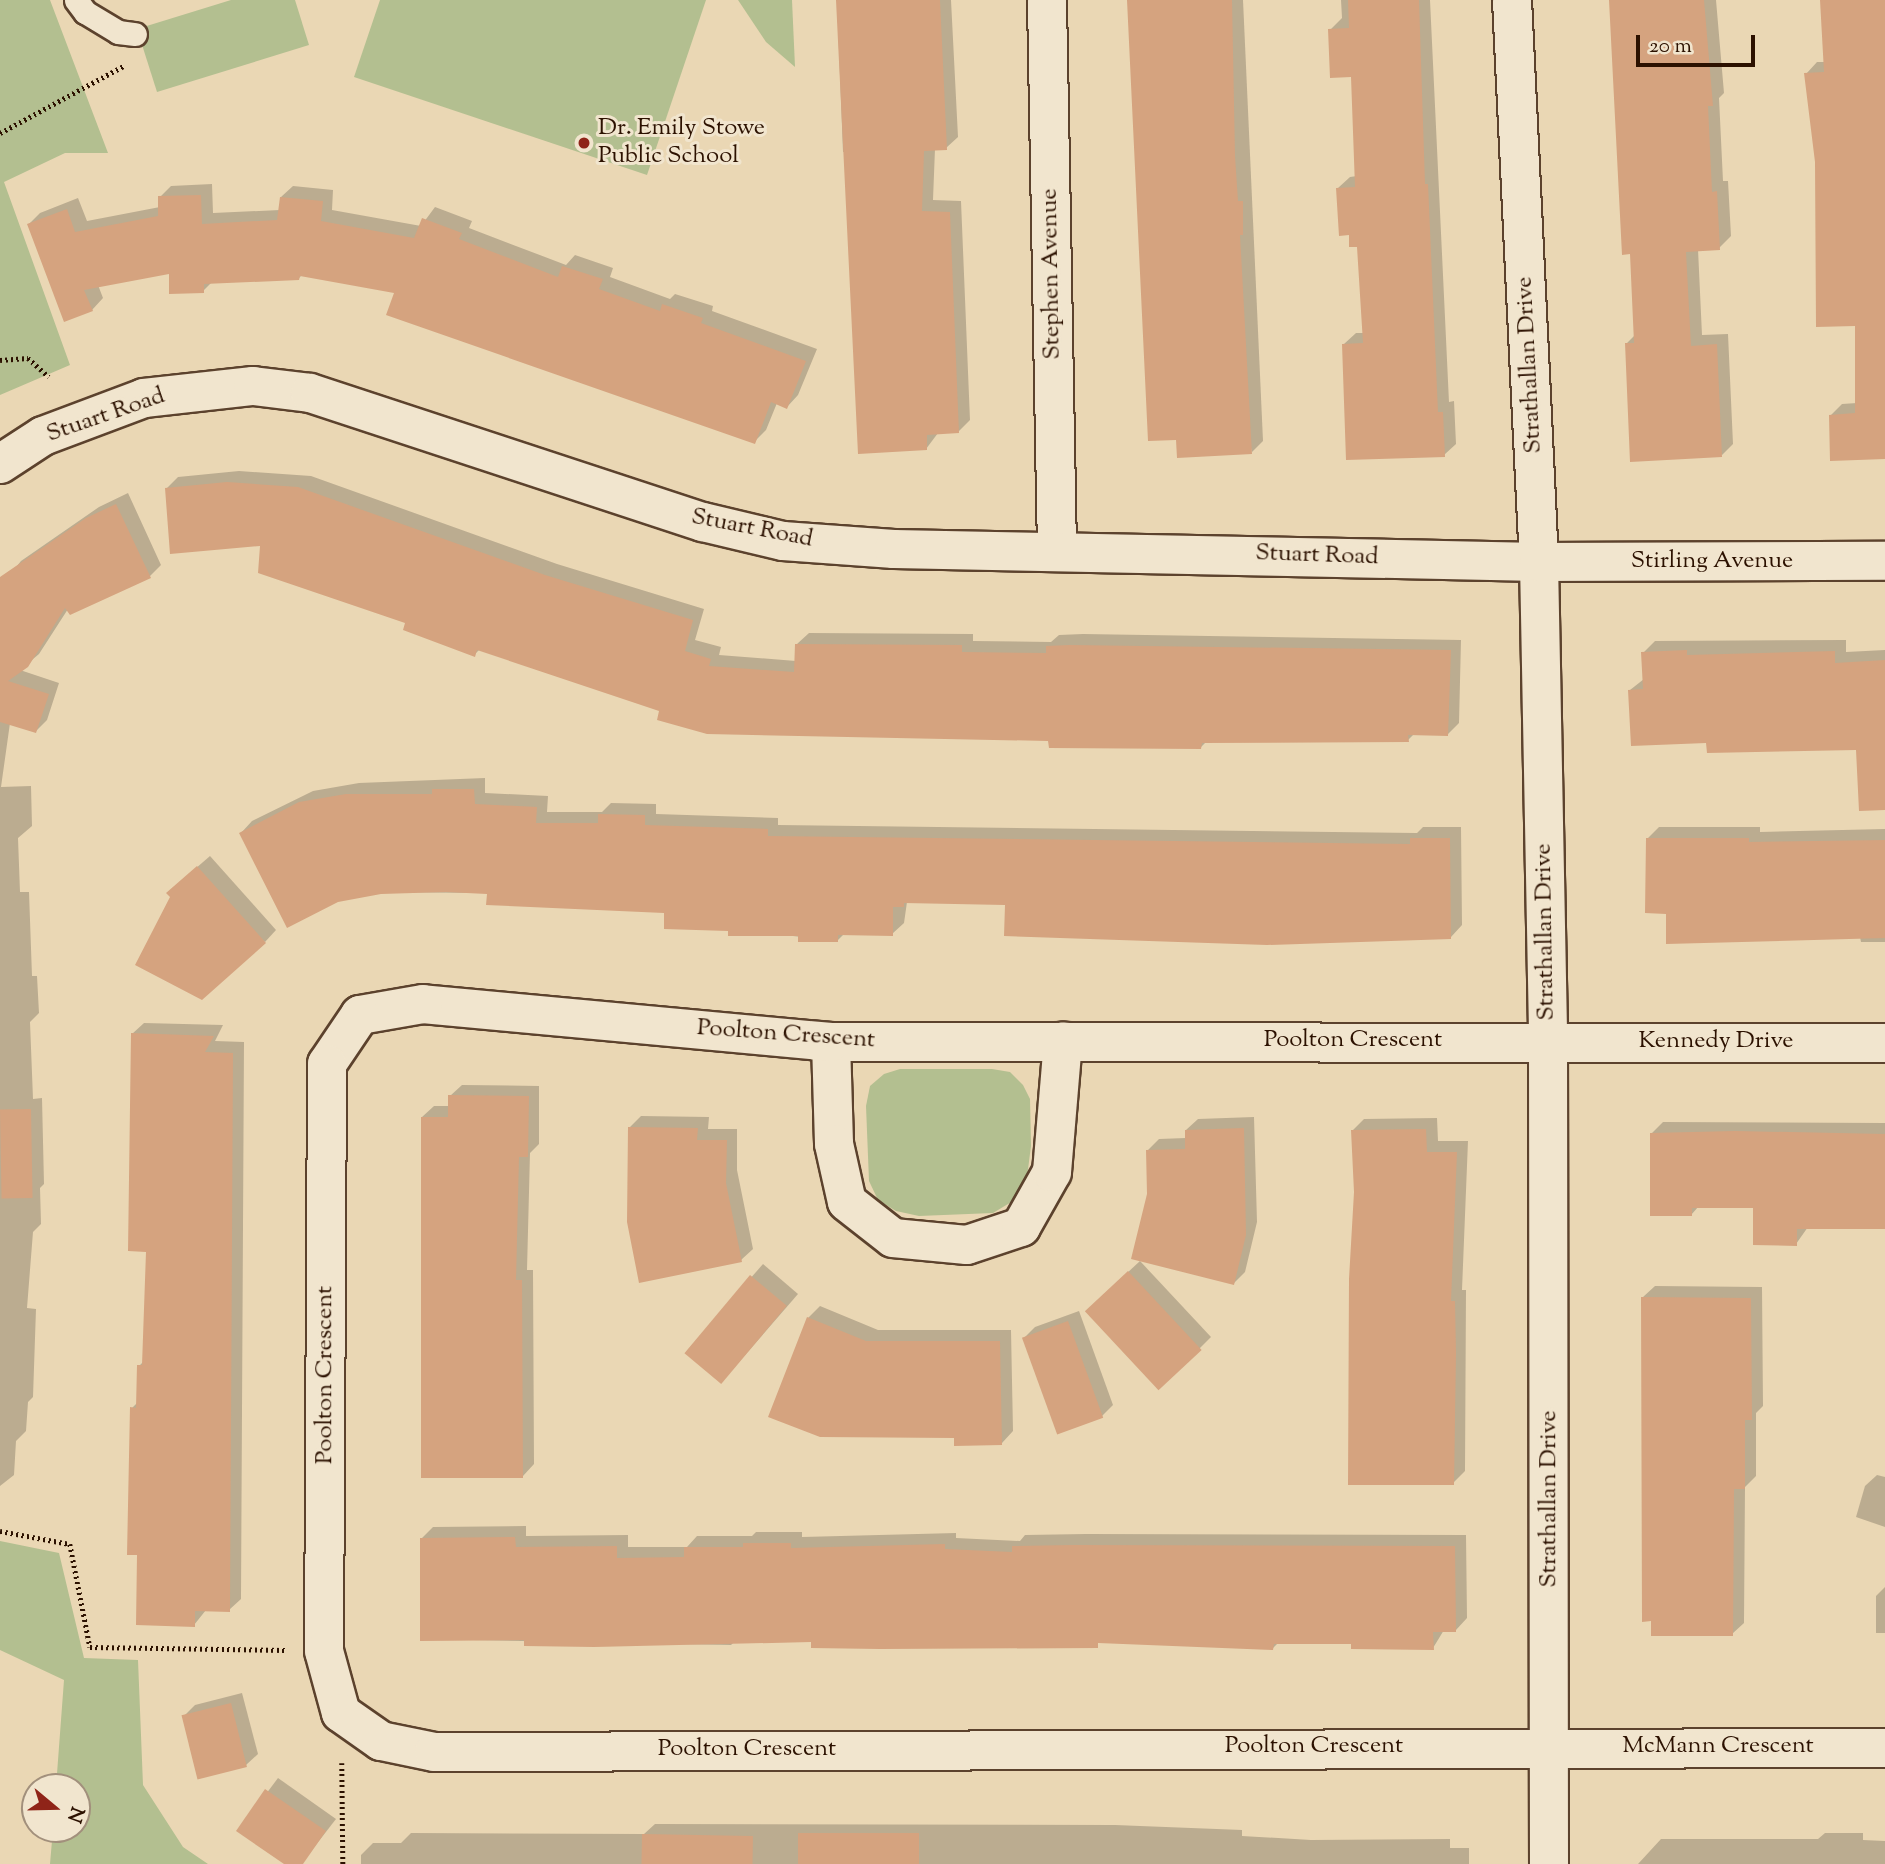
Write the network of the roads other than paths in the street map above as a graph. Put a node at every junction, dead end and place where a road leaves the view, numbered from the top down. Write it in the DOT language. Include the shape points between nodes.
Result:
graph roads {
  1 [pos="76,0"];
  2 [pos="1046,0"];
  3 [pos="1512,0"];
  4 [pos="135,34"];
  5 [pos="0,464"];
  6 [pos="1057,549"];
  7 [pos="1885,561"];
  8 [pos="1539,562"];
  9 [pos="1063,1041"];
  10 [pos="1548,1041"];
  11 [pos="831,1042"];
  12 [pos="1885,1043"];
  13 [pos="1551,1746"];
  14 [pos="1885,1748"];
  15 [pos="1549,1864"];
  1 -- 4 [label="lane" via="85,12 118,32"];
  2 -- 6 [label="street, Stephen Avenue"];
  3 -- 8 [label="street, Strathallan Drive"];
  5 -- 6 [label="street, Stuart Road" via="43,436 144,398 253,386 323,397 703,522 783,541 894,549"];
  6 -- 8 [label="street, Stuart Road"];
  7 -- 8 [label="street, Stirling Avenue"];
  8 -- 10 [label="street, Strathallan Drive"];
  9 -- 10 [label="street, Poolton Crescent"];
  9 -- 11 [label="street, Poolton Crescent"];
  9 -- 11 [label="street" via="1052,1172 1021,1227 967,1245 893,1238 846,1202 834,1144"];
  10 -- 12 [label="street, Kennedy Drive"];
  10 -- 13 [label="street, Strathallan Drive"];
  11 -- 13 [label="street, Poolton Crescent" via="423,1004 360,1015 327,1064 324,1651 341,1713 381,1741 434,1752"];
  13 -- 14 [label="street, McMann Crescent"];
  13 -- 15 [label="street, Strathallan Drive"];
}
